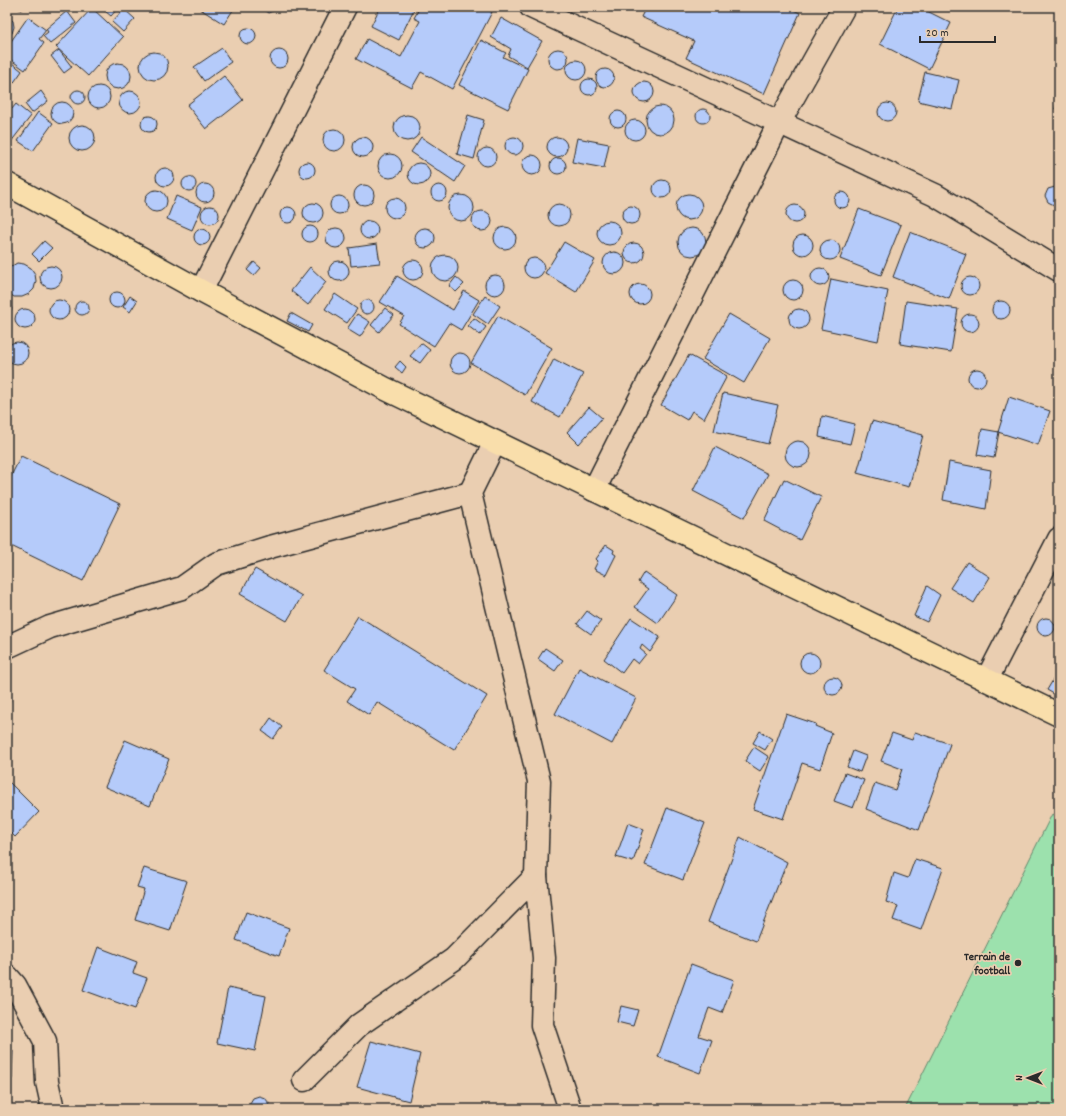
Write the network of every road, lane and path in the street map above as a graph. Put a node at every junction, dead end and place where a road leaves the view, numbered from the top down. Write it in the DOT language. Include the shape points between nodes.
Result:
graph roads {
  1 [pos="346,7"];
  2 [pos="531,7"];
  3 [pos="844,7"];
  4 [pos="780,121"];
  5 [pos="7,184"];
  6 [pos="1059,270"];
  7 [pos="201,291"];
  8 [pos="495,442"];
  9 [pos="594,490"];
  10 [pos="470,494"];
  11 [pos="1059,539"];
  12 [pos="7,647"];
  13 [pos="987,679"];
  14 [pos="1059,715"];
  15 [pos="536,876"];
  16 [pos="7,976"];
  17 [pos="304,1080"];
  18 [pos="53,1109"];
  19 [pos="570,1109"];
  1 -- 7 [label="street"];
  2 -- 4 [label="street"];
  3 -- 4 [label="street"];
  4 -- 6 [label="street" via="935,195"];
  4 -- 9 [label="street"];
  5 -- 7 [label="main road"];
  7 -- 8 [label="main road" via="386,389"];
  8 -- 9 [label="main road"];
  8 -- 10 [label="street"];
  9 -- 13 [label="main road"];
  10 -- 12 [label="street" via="270,547 216,564 182,588 50,627"];
  10 -- 15 [label="street" via="539,781"];
  11 -- 13 [label="street"];
  13 -- 14 [label="main road"];
  15 -- 17 [label="street" via="454,959 359,1025"];
  15 -- 19 [label="street" via="544,958 542,1025"];
  16 -- 18 [label="street" via="45,1041 47,1082"];
}
